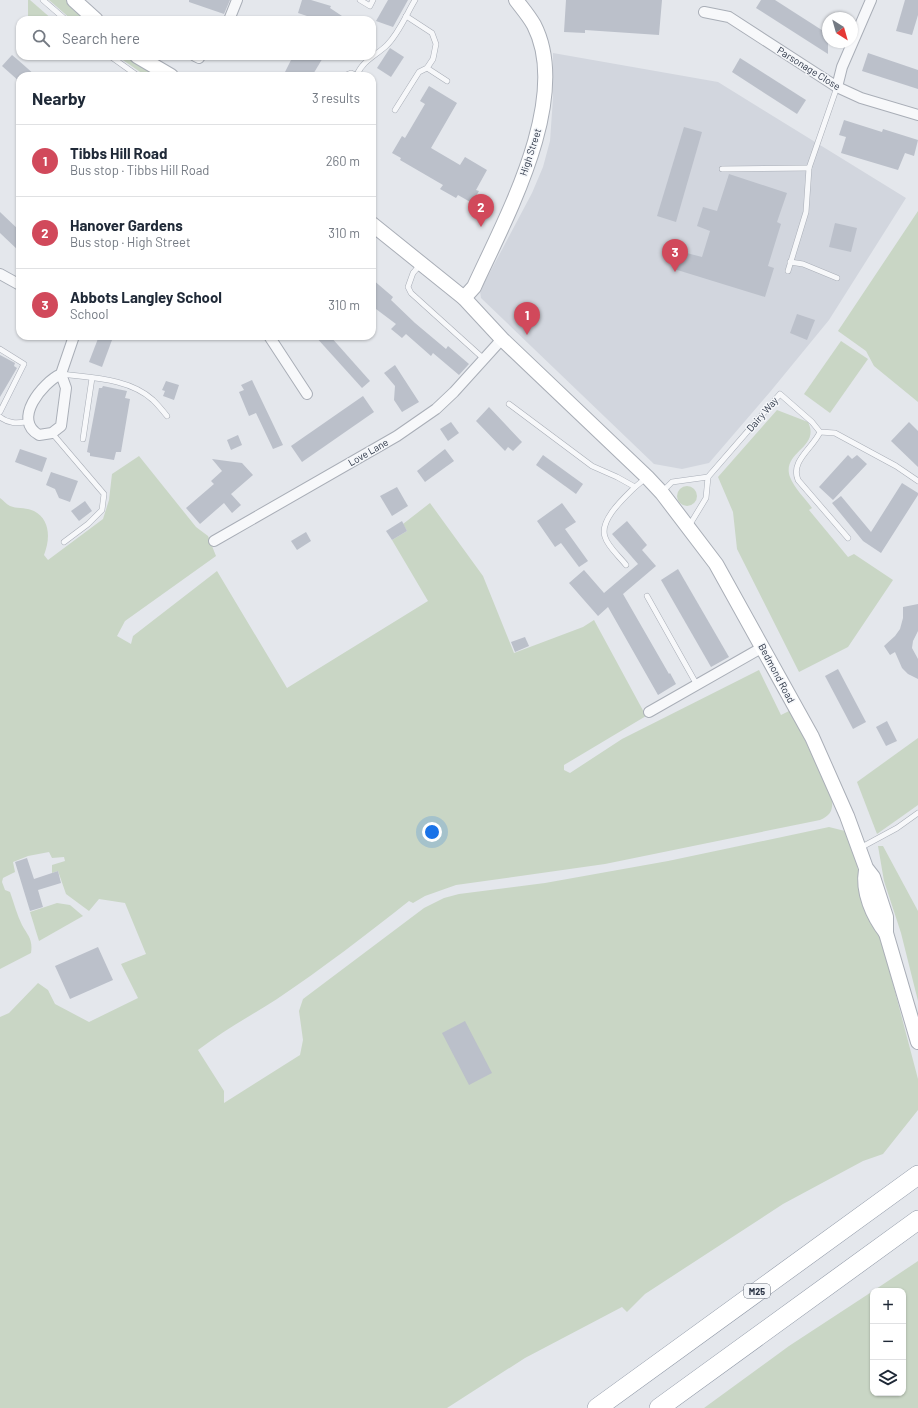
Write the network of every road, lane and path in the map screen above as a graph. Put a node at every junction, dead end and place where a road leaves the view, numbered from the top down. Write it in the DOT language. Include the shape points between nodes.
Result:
graph roads {
  1 [pos="43,0"];
  2 [pos="74,0"];
  3 [pos="237,0"];
  4 [pos="360,0"];
  5 [pos="373,0"];
  6 [pos="415,0"];
  7 [pos="516,0"];
  8 [pos="871,0"];
  9 [pos="704,12"];
  10 [pos="61,16"];
  11 [pos="92,16"];
  12 [pos="231,16"];
  13 [pos="406,16"];
  14 [pos="376,53"];
  15 [pos="114,60"];
  16 [pos="144,60"];
  17 [pos="368,60"];
  18 [pos="427,68"];
  19 [pos="128,72"];
  20 [pos="164,72"];
  21 [pos="358,72"];
  22 [pos="447,81"];
  23 [pos="837,87"];
  24 [pos="395,110"];
  25 [pos="918,115"];
  26 [pos="722,168"];
  27 [pos="809,168"];
  28 [pos="376,227"];
  29 [pos="790,262"];
  30 [pos="422,264"];
  31 [pos="788,271"];
  32 [pos="0,274"];
  33 [pos="837,278"];
  34 [pos="16,283"];
  35 [pos="464,298"];
  36 [pos="502,339"];
  37 [pos="73,340"];
  38 [pos="272,340"];
  39 [pos="0,349"];
  40 [pos="484,359"];
  41 [pos="61,374"];
  42 [pos="92,378"];
  43 [pos="308,394"];
  44 [pos="509,404"];
  45 [pos="0,412"];
  46 [pos="167,416"];
  47 [pos="0,417"];
  48 [pos="27,422"];
  49 [pos="820,432"];
  50 [pos="52,433"];
  51 [pos="83,439"];
  52 [pos="708,477"];
  53 [pos="647,478"];
  54 [pos="918,481"];
  55 [pos="635,487"];
  56 [pos="662,493"];
  57 [pos="688,526"];
  58 [pos="848,538"];
  59 [pos="214,541"];
  60 [pos="64,542"];
  61 [pos="626,565"];
  62 [pos="647,596"];
  63 [pos="763,647"];
  64 [pos="696,685"];
  65 [pos="649,712"];
  66 [pos="918,813"];
  67 [pos="860,849"];
  68 [pos="918,1042"];
  69 [pos="918,1175"];
  70 [pos="918,1220"];
  71 [pos="597,1408"];
  72 [pos="659,1408"];
  1 -- 10 [label="lane"];
  2 -- 11 [label="street"];
  3 -- 12 [label="street"];
  4 -- 5 [label="lane" via="370,6"];
  6 -- 13 [label="lane"];
  7 -- 35 [label="street, High Street" via="534,25 539,38 546,83 544,106 515,199 474,287"];
  8 -- 23 [label="street" via="842,67"];
  9 -- 23 [label="street, Parsonage Close" via="729,17"];
  13 -- 14 [label="lane" via="395,35"];
  13 -- 18 [label="lane" via="432,33 436,44 433,59"];
  15 -- 19 [label="lane"];
  16 -- 20 [label="street"];
  17 -- 21 [label="lane"];
  18 -- 22 [label="lane"];
  18 -- 24 [label="lane" via="419,72"];
  23 -- 25 [label="street, Parsonage Close" via="861,98"];
  23 -- 27 [label="lane"];
  26 -- 27 [label="lane"];
  27 -- 29 [label="lane" via="806,212"];
  28 -- 30 [label="street, Bedmond Road"];
  29 -- 31 [label="lane"];
  29 -- 33 [label="lane" via="803,264"];
  30 -- 35 [label="street, Bedmond Road"];
  30 -- 40 [label="lane" via="410,278 408,287 411,293"];
  32 -- 34 [label="street"];
  35 -- 36 [label="street, Bedmond Road"];
  36 -- 40 [label="street, Love Lane"];
  36 -- 53 [label="street, Bedmond Road"];
  37 -- 41 [label="street"];
  38 -- 43 [label="street"];
  39 -- 45 [label="lane" via="24,364"];
  40 -- 59 [label="street, Love Lane" via="436,409 397,436"];
  41 -- 42 [label="lane"];
  41 -- 48 [label="street" via="45,385 29,410"];
  41 -- 50 [label="street" via="65,384 62,421 61,426"];
  42 -- 46 [label="lane" via="118,382 143,392"];
  42 -- 51 [label="lane"];
  44 -- 55 [label="lane" via="592,466"];
  47 -- 48 [label="lane" via="15,424"];
  48 -- 50 [label="street" via="39,435"];
  49 -- 52 [label="lane, Dairy Way" via="780,394"];
  49 -- 54 [label="lane" via="836,433"];
  49 -- 58 [label="lane" via="816,442 800,459 795,474"];
  50 -- 60 [label="lane" via="104,494 102,510"];
  52 -- 56 [label="lane" via="672,482"];
  52 -- 57 [label="lane" via="706,498"];
  53 -- 55 [label="lane"];
  53 -- 56 [label="street, Bedmond Road"];
  55 -- 61 [label="lane" via="611,513 604,528 607,542"];
  56 -- 57 [label="street, Bedmond Road"];
  57 -- 63 [label="street, Bedmond Road" via="716,564"];
  62 -- 64 [label="lane"];
  63 -- 64 [label="street"];
  63 -- 67 [label="street, Bedmond Road" via="812,737"];
  64 -- 65 [label="street"];
  66 -- 67 [label="lane"];
  67 -- 68 [label="street, Bedmond Road" via="866,868 873,876 886,918 886,932"];
  69 -- 71 [label="highway, M25"];
  70 -- 72 [label="highway"];
}
